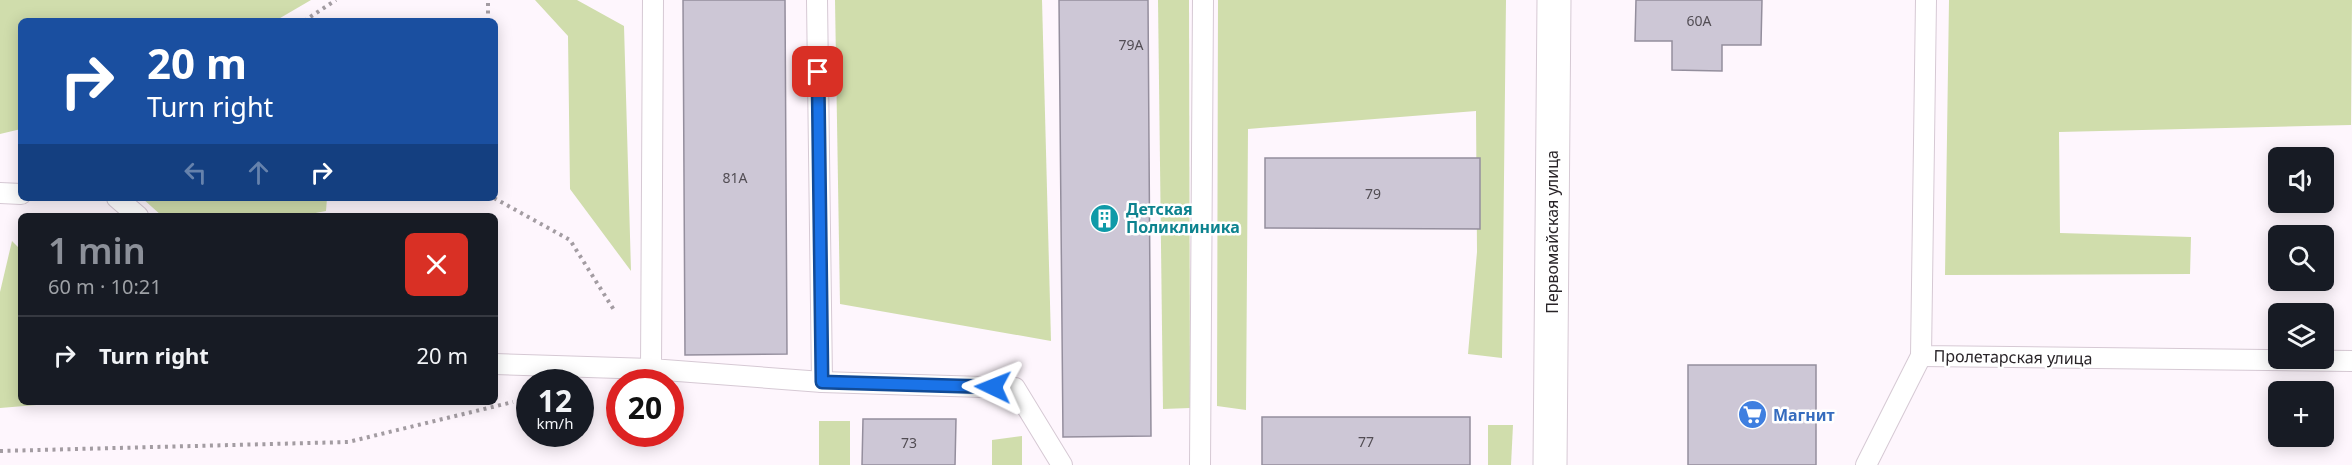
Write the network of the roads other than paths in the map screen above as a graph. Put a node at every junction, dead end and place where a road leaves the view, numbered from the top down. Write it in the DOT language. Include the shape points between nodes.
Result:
graph roads {
  1 [pos="653,0"];
  2 [pos="817,0"];
  3 [pos="1203,0"];
  4 [pos="1554,0"];
  5 [pos="1926,0"];
  6 [pos="0,193"];
  7 [pos="18,194"];
  8 [pos="120,201"];
  9 [pos="134,213"];
  10 [pos="1921,356"];
  11 [pos="2352,360"];
  12 [pos="498,364"];
  13 [pos="651,369"];
  14 [pos="684,372"];
  15 [pos="822,382"];
  16 [pos="1062,465"];
  17 [pos="1200,465"];
  18 [pos="1550,465"];
  19 [pos="1866,465"];
  1 -- 13 [label="lane"];
  2 -- 15 [label="lane"];
  3 -- 17 [label="lane"];
  4 -- 18 [label="main road, Первомайская улица"];
  5 -- 10 [label="lane, Пролетарская улица"];
  6 -- 7 [label="lane"];
  8 -- 9 [label="lane"];
  10 -- 11 [label="lane, Пролетарская улица"];
  10 -- 19 [label="lane"];
  12 -- 13 [label="lane"];
  14 -- 15 [label="lane"];
  15 -- 16 [label="lane" via="1015,388"];
}
